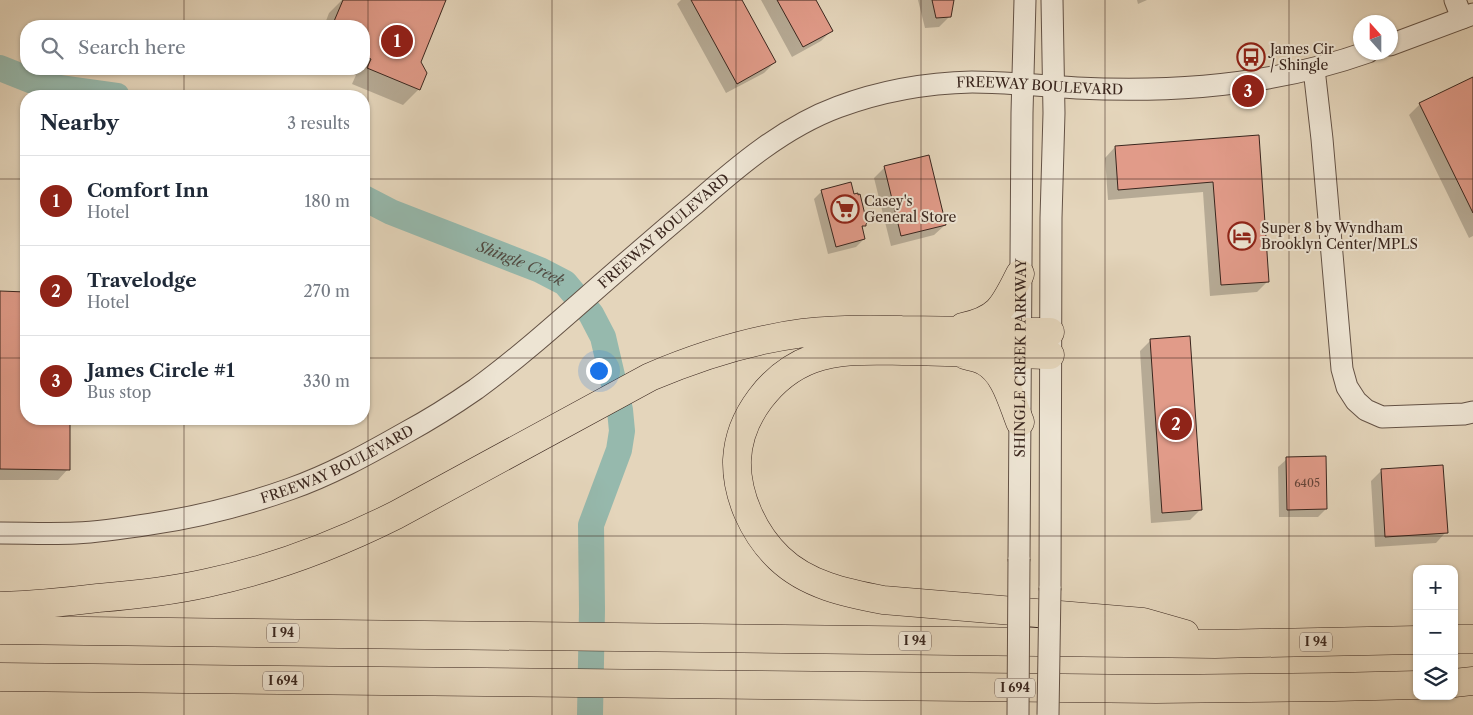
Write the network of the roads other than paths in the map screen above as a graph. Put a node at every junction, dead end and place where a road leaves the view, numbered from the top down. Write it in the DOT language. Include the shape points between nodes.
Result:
graph roads {
  1 [pos="1025,0"];
  2 [pos="1052,0"];
  3 [pos="1464,10"];
  4 [pos="1398,40"];
  5 [pos="1353,57"];
  6 [pos="1314,69"];
  7 [pos="1023,85"];
  8 [pos="1053,85"];
  9 [pos="1020,274"];
  10 [pos="950,341"];
  11 [pos="1020,343"];
  12 [pos="1050,343"];
  13 [pos="1473,412"];
  14 [pos="1020,422"];
  15 [pos="0,533"];
  16 [pos="0,606"];
  17 [pos="0,630"];
  18 [pos="1458,639"];
  19 [pos="1473,639"];
  20 [pos="1413,640"];
  21 [pos="1215,644"];
  22 [pos="0,677"];
  23 [pos="1473,681"];
  24 [pos="1458,682"];
  25 [pos="1413,685"];
  26 [pos="1018,715"];
  27 [pos="1048,715"];
  1 -- 7 [label="street, SHINGLE CREEK PARKWAY"];
  2 -- 8 [label="street"];
  3 -- 4 [label="street"];
  5 -- 6 [label="street, FREEWAY BOULEVARD"];
  6 -- 8 [label="street, FREEWAY BOULEVARD" via="1244,83 1202,87 1076,88"];
  6 -- 13 [label="street" via="1342,369 1347,387 1361,406 1382,417"];
  7 -- 8 [label="street, FREEWAY BOULEVARD"];
  7 -- 9 [label="street, SHINGLE CREEK PARKWAY"];
  7 -- 15 [label="street, FREEWAY BOULEVARD" via="974,82 908,88 877,94 811,119 736,169 477,388 438,415 361,458 290,490 187,518 130,528 76,533"];
  8 -- 12 [label="street"];
  9 -- 10 [label="highway" via="1006,302 993,316"];
  9 -- 11 [label="street, SHINGLE CREEK PARKWAY"];
  10 -- 11 [label="highway"];
  10 -- 14 [label="highway" via="985,362 998,374"];
  10 -- 16 [label="highway" via="861,329 789,335 722,350 650,377 396,515 335,544 235,576 175,589"];
  10 -- 21 [label="highway" via="826,355 798,366 764,393 744,431 737,461 745,505 768,547 804,576 854,595 1143,622"];
  11 -- 12 [label="highway"];
  11 -- 14 [label="street, SHINGLE CREEK PARKWAY"];
  12 -- 27 [label="street, bridge"];
  14 -- 26 [label="street, SHINGLE CREEK PARKWAY, bridge"];
  17 -- 21 [label="highway, I 94"];
  18 -- 19 [label="highway"];
  20 -- 21 [label="highway, I 94"];
  22 -- 25 [label="highway, I 694" via="1146,689"];
  23 -- 24 [label="highway"];
}
